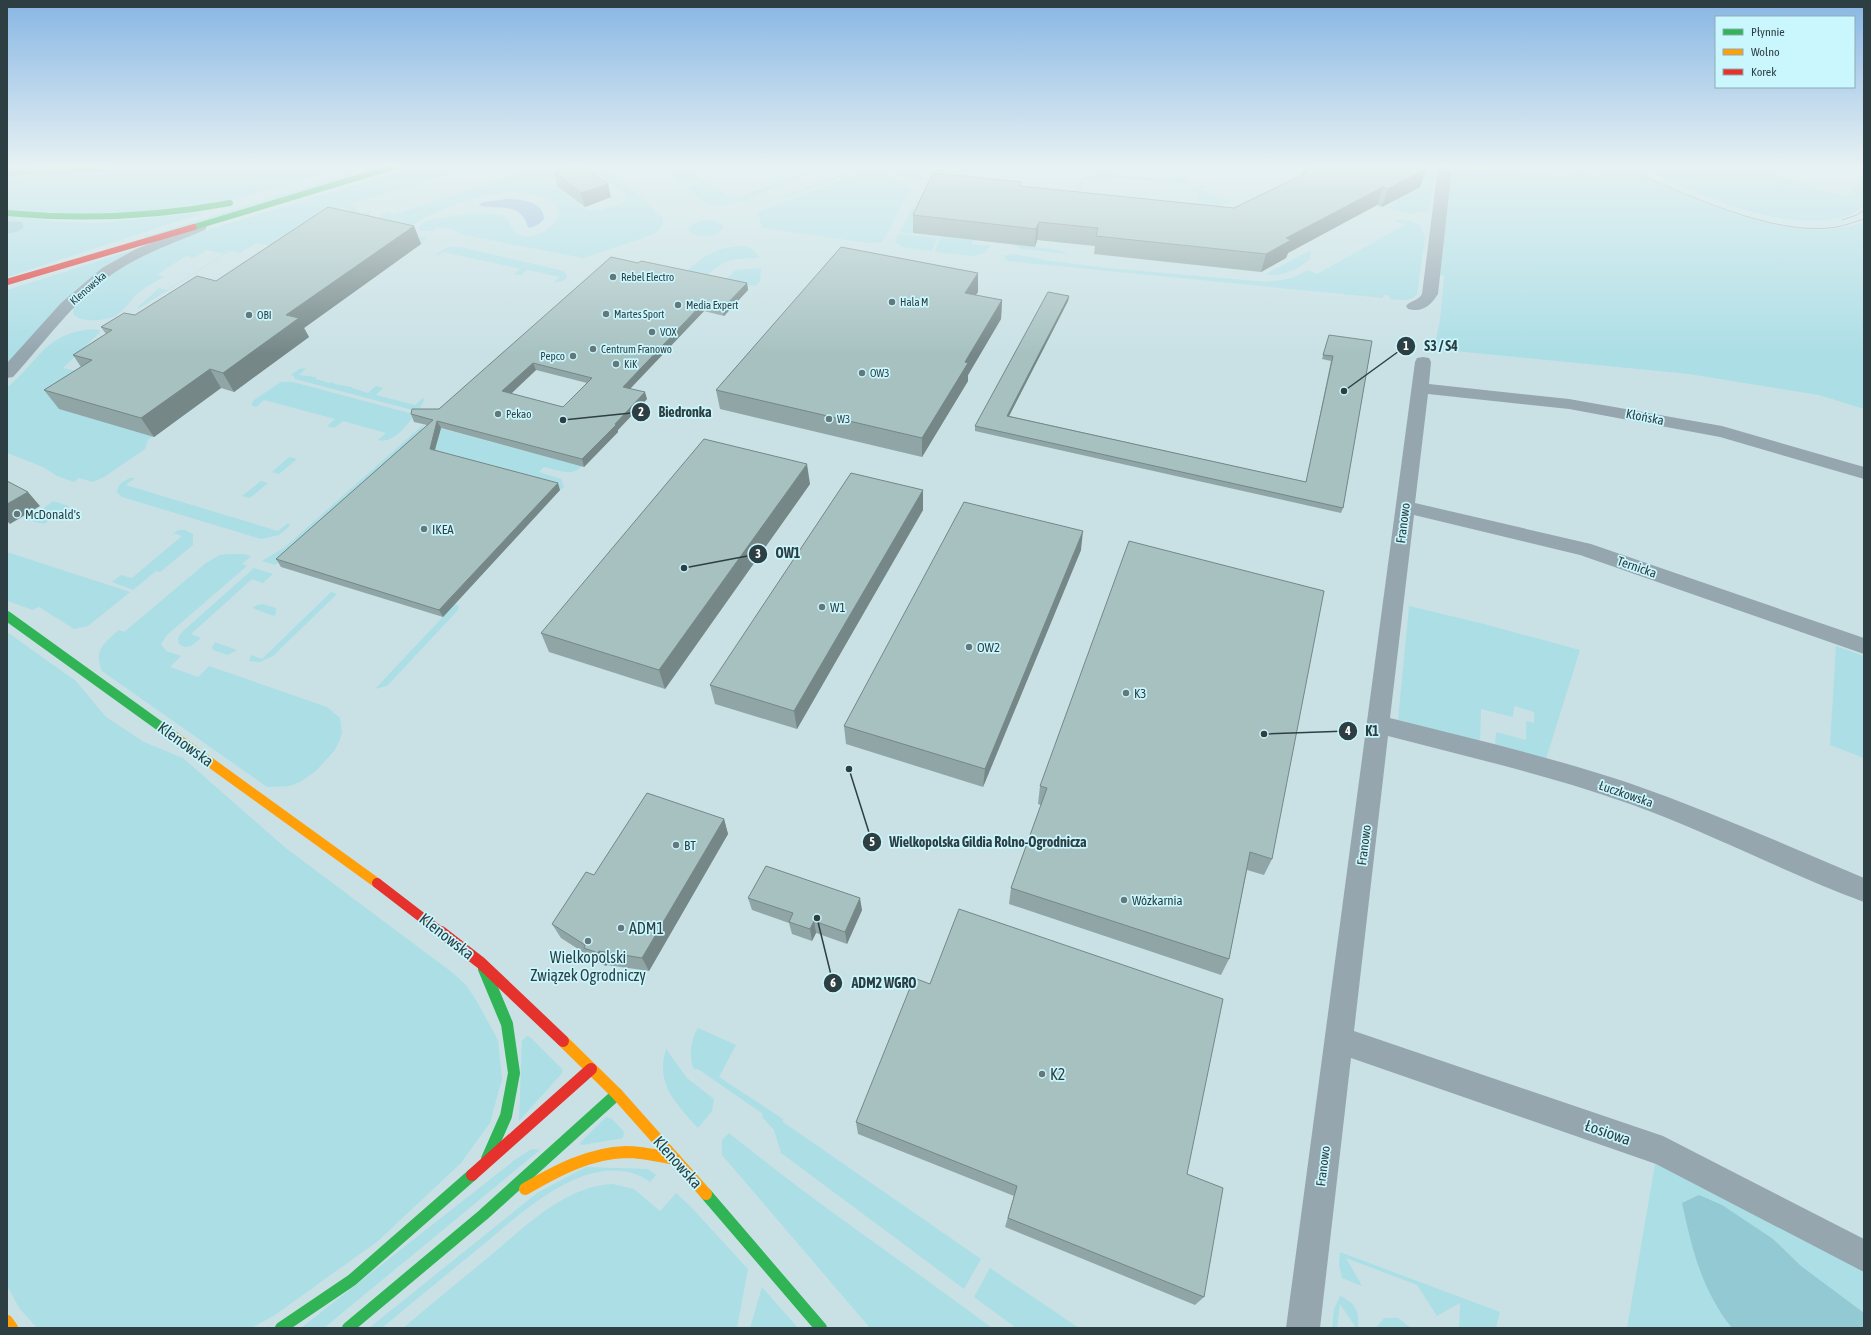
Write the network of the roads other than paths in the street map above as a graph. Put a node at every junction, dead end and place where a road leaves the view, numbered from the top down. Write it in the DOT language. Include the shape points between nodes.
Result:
graph roads {
  1 [pos="162,229"];
  2 [pos="188,229"];
  3 [pos="195,229"];
  4 [pos="1438,229"];
  5 [pos="10,281"];
  6 [pos="1414,306"];
  7 [pos="1423,362"];
  8 [pos="7,373"];
  9 [pos="1421,388"];
  10 [pos="1864,473"];
  11 [pos="1405,507"];
  12 [pos="7,616"];
  13 [pos="1864,646"];
  14 [pos="1379,724"];
  15 [pos="1864,890"];
  16 [pos="481,963"];
  17 [pos="1339,1040"];
  18 [pos="591,1069"];
  19 [pos="617,1094"];
  20 [pos="675,1158"];
  21 [pos="484,1165"];
  22 [pos="484,1215"];
  23 [pos="1864,1256"];
  24 [pos="7,1322"];
  25 [pos="12,1328"];
  26 [pos="281,1328"];
  27 [pos="348,1328"];
  28 [pos="822,1328"];
  29 [pos="1303,1328"];
  1 -- 5 [label="main road"];
  2 -- 5 [label="main road"];
  3 -- 8 [label="street, Klenowska" via="135,255 104,273 74,299"];
  4 -- 6 [label="street" via="1430,294 1425,302"];
  7 -- 9 [label="street, Franowo"];
  9 -- 10 [label="street, Kłońska" via="1569,404 1722,432"];
  9 -- 11 [label="street, Franowo"];
  11 -- 13 [label="street, Ternicka" via="1584,549"];
  11 -- 14 [label="street, Franowo"];
  12 -- 16 [label="main road, Klenowska" via="392,894"];
  14 -- 15 [label="street, Łuczkowska" via="1627,793"];
  14 -- 17 [label="street, Franowo"];
  16 -- 18 [label="main road, Klenowska"];
  16 -- 21 [label="main road" via="507,1024 514,1073 506,1116"];
  17 -- 23 [label="street, Łosiowa" via="1658,1149"];
  17 -- 29 [label="street, Franowo"];
  18 -- 19 [label="main road, Klenowska"];
  18 -- 21 [label="main road"];
  19 -- 20 [label="main road, Klenowska"];
  19 -- 22 [label="main road"];
  20 -- 22 [label="main road" via="627,1152 586,1159 540,1180"];
  20 -- 28 [label="main road, Klenowska"];
  21 -- 26 [label="main road" via="352,1280"];
  22 -- 27 [label="main road"];
  24 -- 25 [label="main road"];
}
